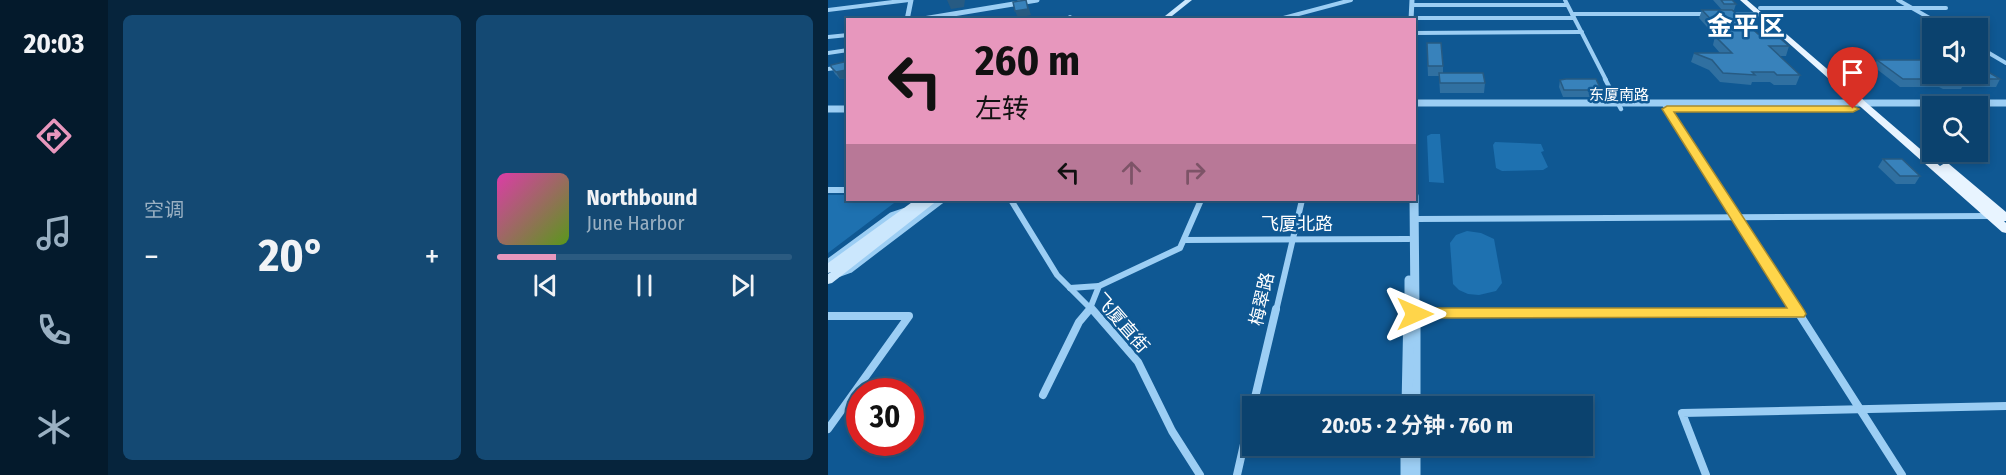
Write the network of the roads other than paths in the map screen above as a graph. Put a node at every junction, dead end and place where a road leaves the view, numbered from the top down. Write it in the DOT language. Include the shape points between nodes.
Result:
graph roads {
  1 [pos="910,0"];
  2 [pos="1037,0"];
  3 [pos="1189,0"];
  4 [pos="1196,0"];
  5 [pos="1352,0"];
  6 [pos="1743,0"];
  7 [pos="1750,0"];
  8 [pos="1898,0"];
  9 [pos="1413,2"];
  10 [pos="1484,2"];
  11 [pos="1566,2"];
  12 [pos="1911,8"];
  13 [pos="1946,8"];
  14 [pos="828,10"];
  15 [pos="1759,11"];
  16 [pos="1712,14"];
  17 [pos="1724,14"];
  18 [pos="1573,16"];
  19 [pos="907,18"];
  20 [pos="929,18"];
  21 [pos="1166,18"];
  22 [pos="1173,18"];
  23 [pos="1284,18"];
  24 [pos="1413,18"];
  25 [pos="1929,18"];
  26 [pos="1416,19"];
  27 [pos="1582,32"];
  28 [pos="1416,33"];
  29 [pos="846,35"];
  30 [pos="828,38"];
  31 [pos="846,50"];
  32 [pos="1988,52"];
  33 [pos="828,53"];
  34 [pos="2006,63"];
  35 [pos="846,66"];
  36 [pos="828,69"];
  37 [pos="2006,103"];
  38 [pos="828,104"];
  39 [pos="846,104"];
  40 [pos="1416,105"];
  41 [pos="1620,106"];
  42 [pos="1665,106"];
  43 [pos="1868,106"];
  44 [pos="1988,108"];
  45 [pos="2006,108"];
  46 [pos="828,109"];
  47 [pos="846,109"];
  48 [pos="1922,109"];
  49 [pos="846,189"];
  50 [pos="828,190"];
  51 [pos="920,201"];
  52 [pos="932,201"];
  53 [pos="941,201"];
  54 [pos="1012,201"];
  55 [pos="1201,201"];
  56 [pos="1302,201"];
  57 [pos="1410,201"];
  58 [pos="1414,201"];
  59 [pos="908,209"];
  60 [pos="1736,216"];
  61 [pos="1990,216"];
  62 [pos="2006,218"];
  63 [pos="1414,219"];
  64 [pos="2006,229"];
  65 [pos="1293,239"];
  66 [pos="1409,239"];
  67 [pos="1184,240"];
  68 [pos="828,262"];
  69 [pos="830,275"];
  70 [pos="1099,286"];
  71 [pos="1070,288"];
  72 [pos="1091,308"];
  73 [pos="1415,314"];
  74 [pos="1798,314"];
  75 [pos="828,316"];
  76 [pos="1043,395"];
  77 [pos="1256,396"];
  78 [pos="1407,396"];
  79 [pos="1415,396"];
  80 [pos="2006,406"];
  81 [pos="1860,410"];
  82 [pos="828,429"];
  83 [pos="1242,454"];
  84 [pos="1410,456"];
  85 [pos="1413,456"];
  86 [pos="1200,475"];
  87 [pos="1237,475"];
  88 [pos="1406,475"];
  89 [pos="1415,475"];
  90 [pos="1706,475"];
  91 [pos="1902,475"];
  1 -- 14 [label="street"];
  1 -- 19 [label="street"];
  2 -- 20 [label="street"];
  3 -- 21 [label="main road"];
  4 -- 22 [label="main road"];
  5 -- 23 [label="street"];
  6 -- 15 [label="main road"];
  7 -- 15 [label="main road"];
  8 -- 12 [label="street"];
  9 -- 10 [label="street"];
  9 -- 24 [label="street"];
  10 -- 11 [label="street"];
  11 -- 18 [label="street"];
  12 -- 13 [label="street"];
  12 -- 15 [label="street"];
  12 -- 25 [label="street"];
  15 -- 17 [label="street"];
  15 -- 43 [label="main road"];
  16 -- 18 [label="street"];
  18 -- 26 [label="street"];
  18 -- 27 [label="street"];
  27 -- 28 [label="street"];
  27 -- 41 [label="street"];
  29 -- 30 [label="street"];
  31 -- 33 [label="street"];
  32 -- 34 [label="street"];
  35 -- 36 [label="street"];
  37 -- 43 [label="street"];
  38 -- 39 [label="street"];
  40 -- 41 [label="street, 东厦南路"];
  41 -- 42 [label="street, 东厦南路"];
  42 -- 43 [label="street, 东厦南路"];
  42 -- 60 [label="street"];
  43 -- 48 [label="street, 东厦南路"];
  43 -- 61 [label="main road"];
  43 -- 62 [label="main road"];
  44 -- 45 [label="street"];
  46 -- 47 [label="street"];
  49 -- 50 [label="street"];
  51 -- 59 [label="main road"];
  52 -- 69 [label="main road"];
  53 -- 69 [label="street" via="850,270"];
  54 -- 71 [label="street, 飞厦直街" via="1057,276"];
  55 -- 67 [label="street"];
  56 -- 65 [label="street, 梅翠路"];
  57 -- 66 [label="street"];
  58 -- 63 [label="street"];
  59 -- 68 [label="street" via="892,215"];
  59 -- 69 [label="main road"];
  60 -- 61 [label="street"];
  60 -- 63 [label="street"];
  60 -- 74 [label="street"];
  61 -- 64 [label="main road"];
  63 -- 73 [label="street"];
  65 -- 66 [label="street, 飞厦北路"];
  65 -- 67 [label="street, 飞厦北路"];
  65 -- 77 [label="street, 梅翠路"];
  66 -- 78 [label="street"];
  67 -- 70 [label="street" via="1180,248"];
  70 -- 71 [label="street"];
  70 -- 72 [label="street"];
  71 -- 72 [label="street, 飞厦直街"];
  72 -- 76 [label="street"];
  72 -- 86 [label="street, 飞厦直街" via="1138,362 1172,431"];
  73 -- 74 [label="street"];
  73 -- 79 [label="street"];
  74 -- 81 [label="street"];
  75 -- 82 [label="street" via="909,315"];
  80 -- 81 [label="street"];
  81 -- 90 [label="street" via="1682,413"];
  81 -- 91 [label="street"];
  83 -- 87 [label="street, 梅翠路"];
  84 -- 88 [label="street"];
  85 -- 89 [label="street"];
}
